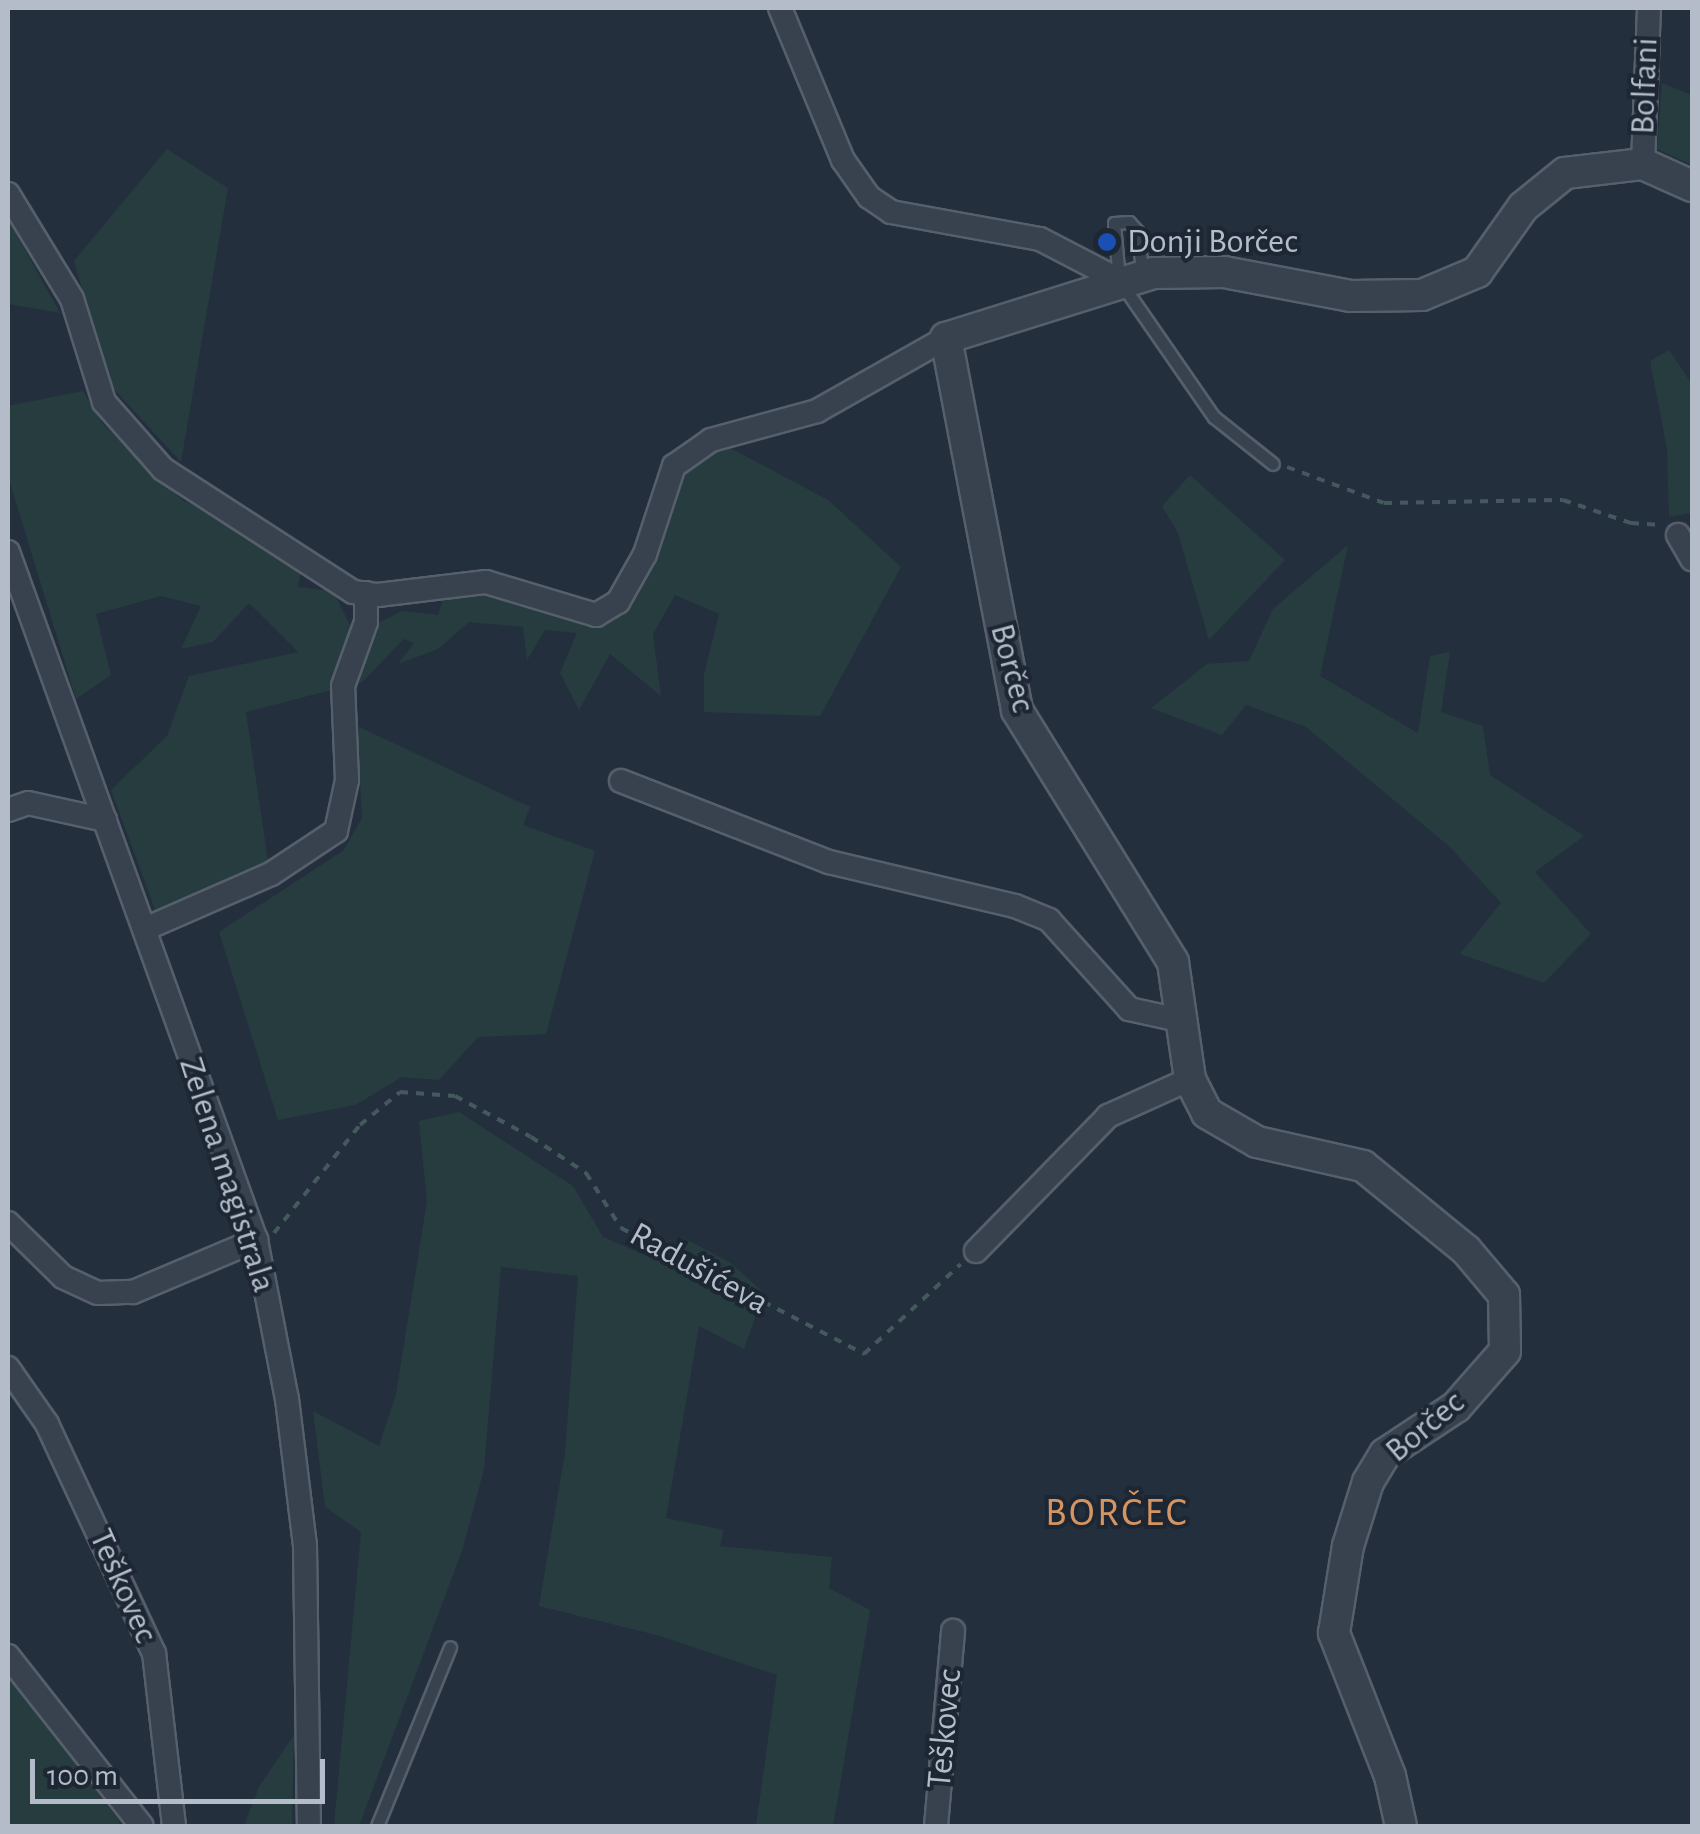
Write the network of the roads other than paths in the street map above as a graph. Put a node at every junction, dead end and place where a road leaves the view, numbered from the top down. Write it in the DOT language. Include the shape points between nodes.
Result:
graph roads {
  1 [pos="780,8"];
  2 [pos="1649,8"];
  3 [pos="1643,164"];
  4 [pos="1692,186"];
  5 [pos="8,194"];
  6 [pos="1130,278"];
  7 [pos="946,338"];
  8 [pos="1273,464"];
  9 [pos="1678,535"];
  10 [pos="8,552"];
  11 [pos="1692,559"];
  12 [pos="366,593"];
  13 [pos="620,780"];
  14 [pos="8,810"];
  15 [pos="105,820"];
  16 [pos="144,929"];
  17 [pos="1184,1021"];
  18 [pos="1190,1079"];
  19 [pos="8,1223"];
  20 [pos="256,1240"];
  21 [pos="976,1250"];
  22 [pos="8,1368"];
  23 [pos="953,1631"];
  24 [pos="450,1647"];
  25 [pos="8,1656"];
  26 [pos="142,1826"];
  27 [pos="174,1826"];
  28 [pos="308,1826"];
  29 [pos="377,1826"];
  30 [pos="936,1826"];
  31 [pos="1401,1826"];
  1 -- 6 [label="street" via="843,160 869,197 892,212 1040,239"];
  2 -- 3 [label="street, Bolfani"];
  3 -- 4 [label="street"];
  3 -- 6 [label="street" via="1565,173 1523,207 1477,272 1422,295 1351,296 1224,272"];
  5 -- 12 [label="street" via="72,299 104,402 163,469 353,592"];
  6 -- 7 [label="street"];
  6 -- 8 [label="lane" via="1214,417"];
  7 -- 12 [label="street" via="816,411 711,440 674,466 644,554 618,602 596,615 486,582"];
  7 -- 17 [label="street, Borčec" via="1017,710 1173,962"];
  9 -- 11 [label="street"];
  10 -- 15 [label="street, Zelena magistrala"];
  12 -- 16 [label="street" via="366,622 342,686 347,780 336,831 271,874"];
  13 -- 17 [label="street" via="830,862 1050,920 1129,1009"];
  14 -- 15 [label="street" via="28,803"];
  15 -- 16 [label="street, Zelena magistrala"];
  16 -- 20 [label="street, Zelena magistrala"];
  17 -- 18 [label="street, Borčec"];
  18 -- 21 [label="street" via="1108,1116"];
  18 -- 31 [label="street, Borčec" via="1207,1113 1257,1142 1363,1166 1466,1250 1504,1295 1505,1351 1456,1407 1385,1454 1368,1482 1348,1546 1334,1634 1390,1776"];
  19 -- 20 [label="street" via="64,1277 98,1293 134,1292"];
  20 -- 28 [label="street, Zelena magistrala" via="287,1399 304,1546"];
  22 -- 27 [label="street, Teškovec" via="47,1424 154,1652"];
  23 -- 30 [label="street, Teškovec"];
  24 -- 29 [label="lane"];
  25 -- 26 [label="street"];
}
